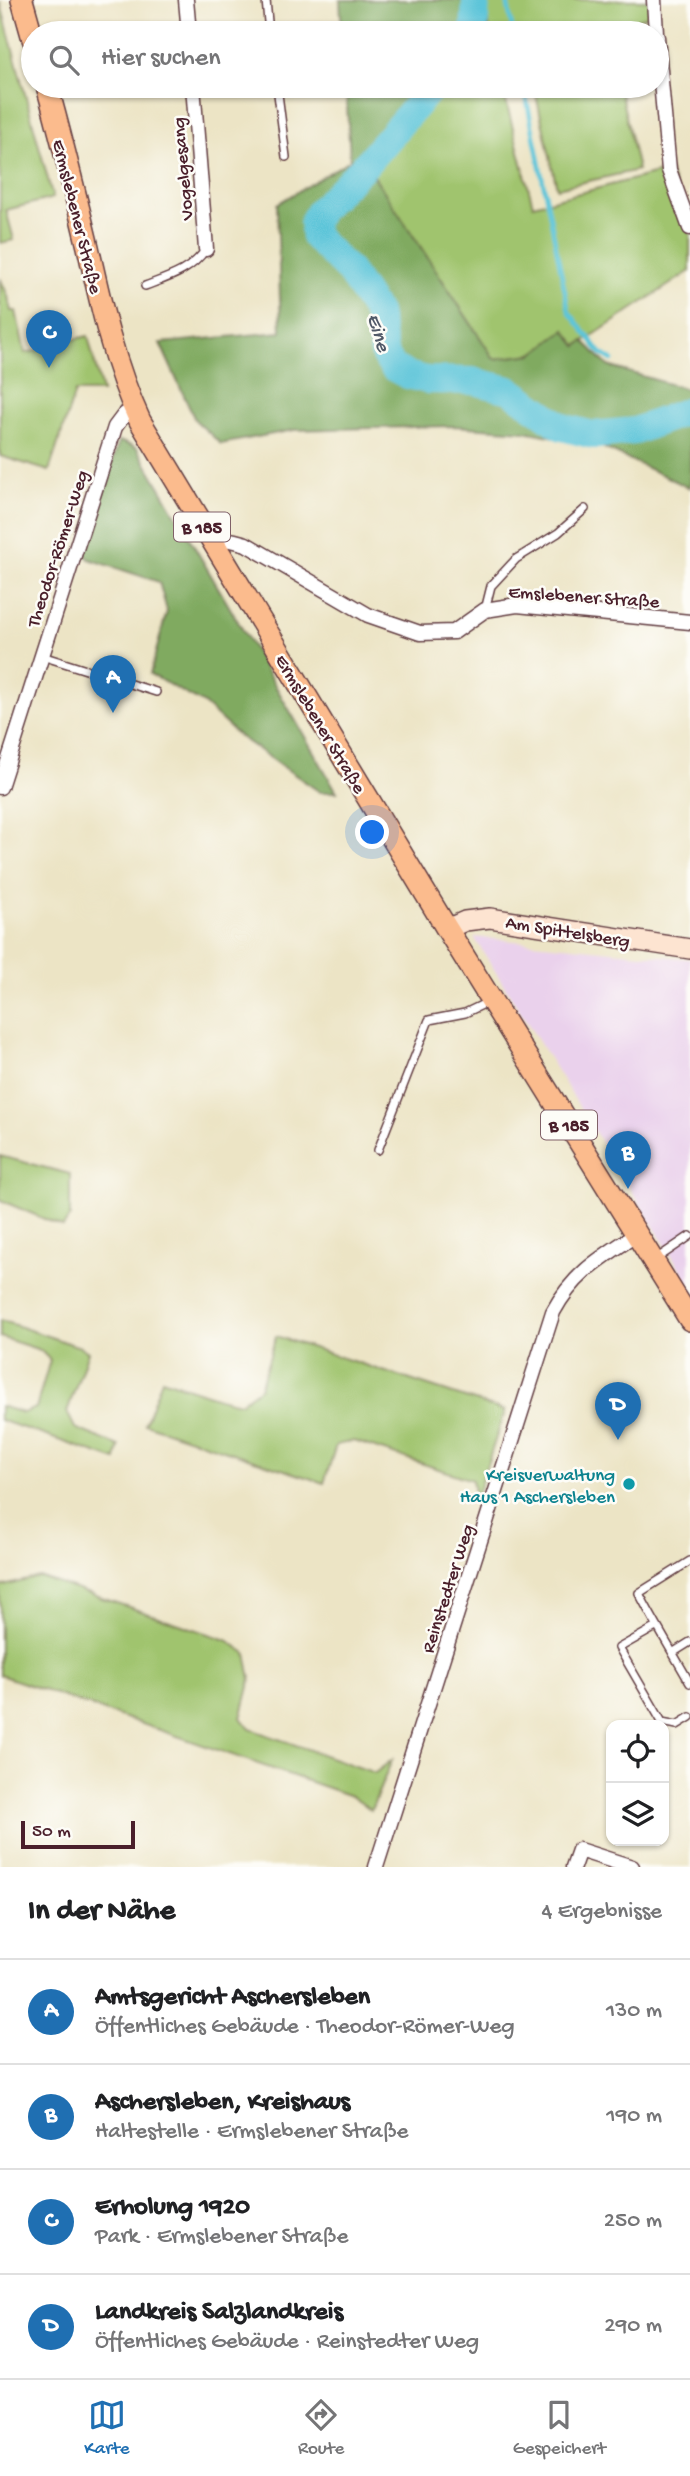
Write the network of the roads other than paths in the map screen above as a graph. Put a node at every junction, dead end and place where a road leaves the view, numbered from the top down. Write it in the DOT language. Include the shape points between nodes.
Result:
graph roads {
  1 [pos="22,0"];
  2 [pos="186,0"];
  3 [pos="266,0"];
  4 [pos="654,0"];
  5 [pos="28,21"];
  6 [pos="188,21"];
  7 [pos="268,21"];
  8 [pos="656,21"];
  9 [pos="50,98"];
  10 [pos="194,98"];
  11 [pos="279,98"];
  12 [pos="663,98"];
  13 [pos="286,157"];
  14 [pos="690,228"];
  15 [pos="206,249"];
  16 [pos="145,286"];
  17 [pos="134,408"];
  18 [pos="585,509"];
  19 [pos="212,543"];
  20 [pos="485,610"];
  21 [pos="690,622"];
  22 [pos="41,656"];
  23 [pos="156,692"];
  24 [pos="0,787"];
  25 [pos="447,929"];
  26 [pos="690,949"];
  27 [pos="491,1000"];
  28 [pos="378,1150"];
  29 [pos="637,1234"];
  30 [pos="690,1236"];
  31 [pos="653,1261"];
  32 [pos="690,1320"];
  33 [pos="690,1561"];
  34 [pos="656,1627"];
  35 [pos="690,1642"];
  36 [pos="674,1653"];
  37 [pos="690,1683"];
  38 [pos="690,1717"];
  39 [pos="376,1867"];
  40 [pos="573,1867"];
  41 [pos="632,1867"];
  1 -- 5 [label="main road"];
  2 -- 6 [label="street"];
  3 -- 7 [label="lane"];
  4 -- 8 [label="street"];
  9 -- 17 [label="main road, Ermslebener Straße / B 185" via="110,343"];
  10 -- 15 [label="street, Vogelgesang"];
  11 -- 13 [label="lane"];
  12 -- 14 [label="street" via="669,170"];
  15 -- 16 [label="lane" via="183,272"];
  17 -- 19 [label="main road, Ermslebener Straße / B 185"];
  17 -- 22 [label="street, Theodor-Römer-Weg" via="115,427"];
  18 -- 20 [label="lane" via="558,533 516,559 491,586"];
  19 -- 20 [label="street, Emslebener Straße" via="230,539 246,544 368,615 420,633 454,632"];
  19 -- 25 [label="main road, Ermslebener Straße / B 185"];
  20 -- 21 [label="street, Emslebener Straße" via="517,605"];
  22 -- 23 [label="lane"];
  22 -- 24 [label="street, Theodor-Römer-Weg"];
  25 -- 26 [label="main road, Am Spittelsberg" via="490,918"];
  25 -- 27 [label="main road, Ermslebener Straße / B 185"];
  27 -- 28 [label="lane" via="465,1013 429,1020"];
  27 -- 29 [label="main road, Ermslebener Straße / B 185"];
  29 -- 31 [label="main road, Ermslebener Straße / B 185"];
  29 -- 39 [label="street, Reinstedter Weg" via="597,1260 565,1289 553,1312"];
  30 -- 31 [label="lane"];
  31 -- 32 [label="main road, Ermslebener Straße / B 185"];
  33 -- 34 [label="lane" via="639,1593"];
  34 -- 36 [label="lane"];
  34 -- 38 [label="lane" via="619,1648 662,1723 677,1725"];
  35 -- 36 [label="lane"];
  36 -- 37 [label="lane"];
  40 -- 41 [label="street" via="579,1850"];
}
